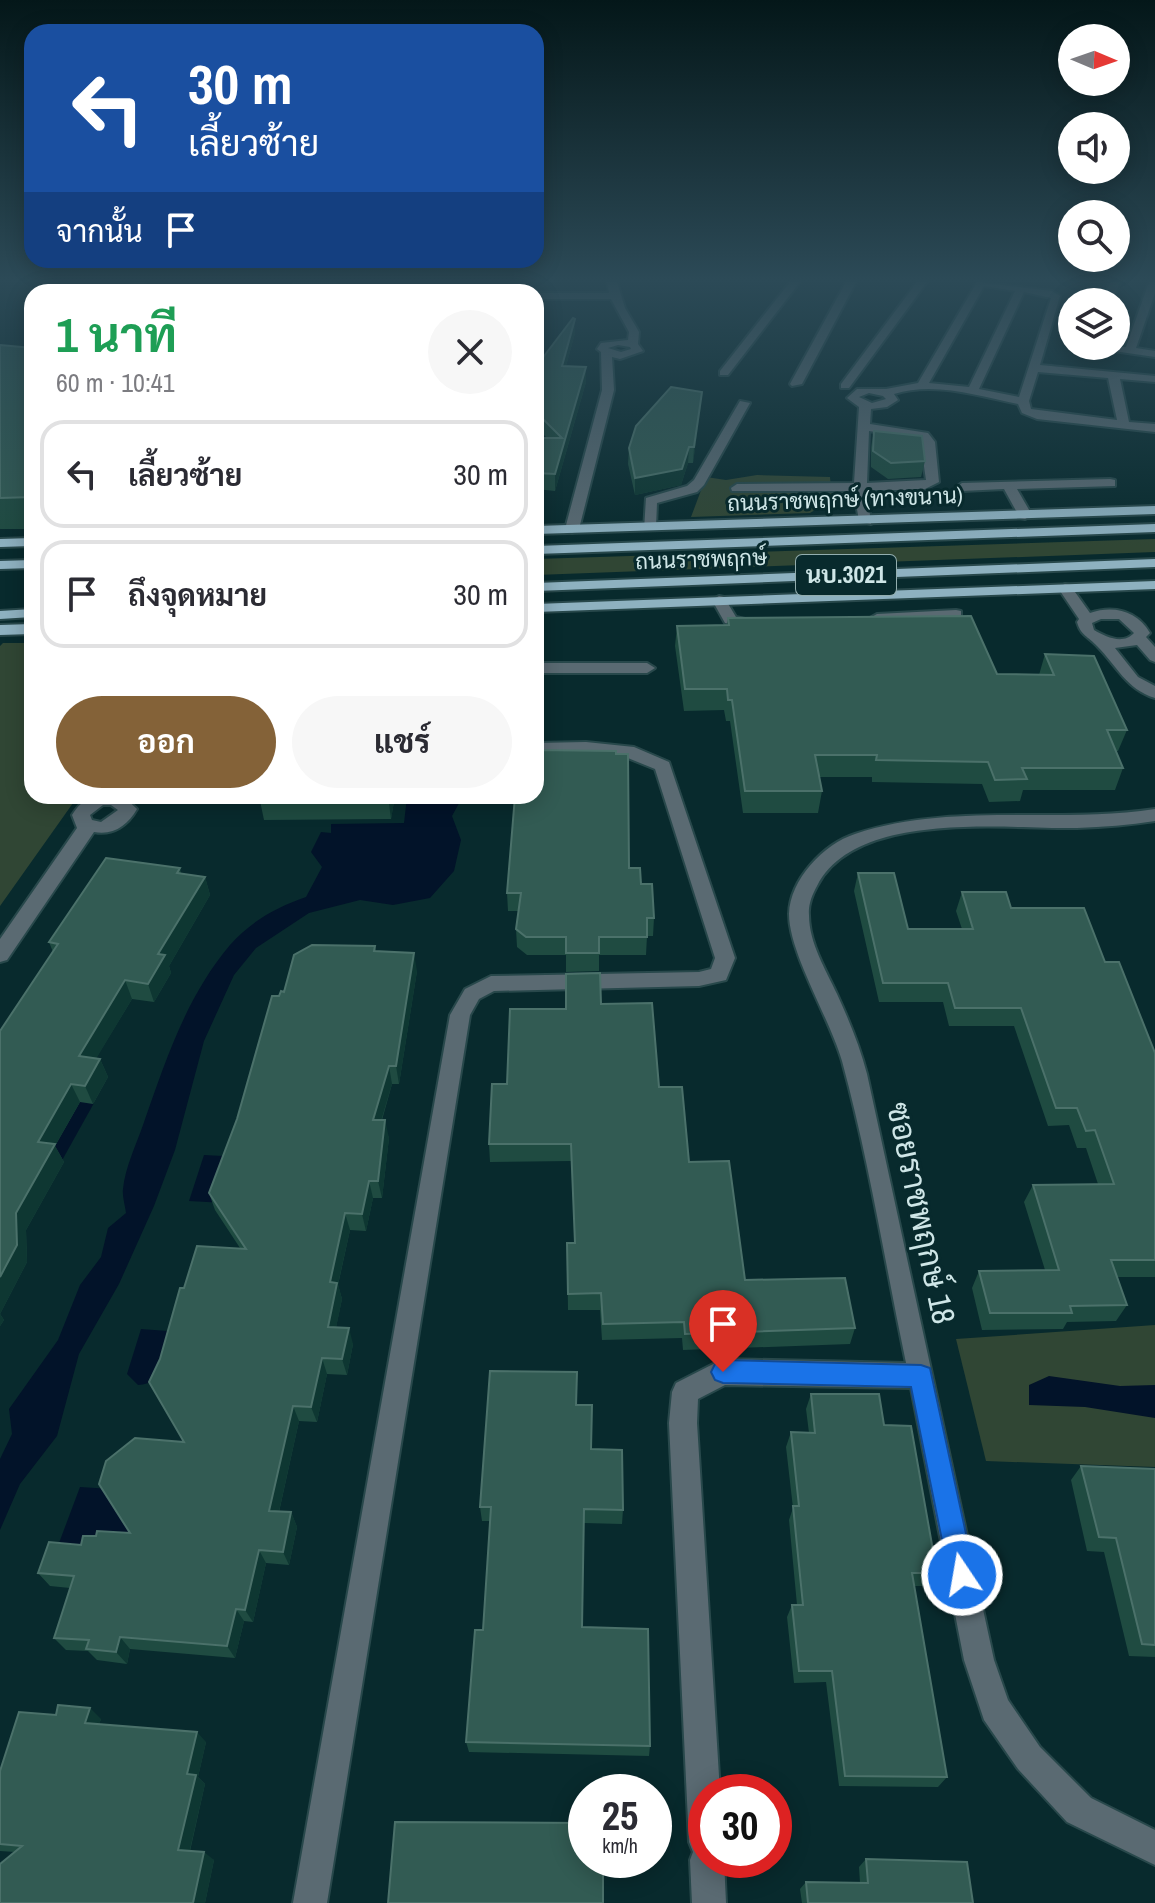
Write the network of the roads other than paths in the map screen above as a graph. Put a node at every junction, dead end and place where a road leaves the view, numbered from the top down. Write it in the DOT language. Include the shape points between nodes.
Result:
graph roads {
  1 [pos="610,371"];
  2 [pos="621,371"];
  3 [pos="803,371"];
  4 [pos="856,371"];
  5 [pos="931,371"];
  6 [pos="982,371"];
  7 [pos="1035,371"];
  8 [pos="1067,371"];
  9 [pos="1113,375"];
  10 [pos="1155,379"];
  11 [pos="796,384"];
  12 [pos="845,386"];
  13 [pos="922,386"];
  14 [pos="608,390"];
  15 [pos="972,393"];
  16 [pos="1023,401"];
  17 [pos="744,403"];
  18 [pos="1124,425"];
  19 [pos="862,426"];
  20 [pos="1155,428"];
  21 [pos="1110,483"];
  22 [pos="860,485"];
  23 [pos="1008,485"];
  24 [pos="962,487"];
  25 [pos="737,488"];
  26 [pos="1155,510"];
  27 [pos="1025,515"];
  28 [pos="866,521"];
  29 [pos="649,527"];
  30 [pos="1155,528"];
  31 [pos="572,529"];
  32 [pos="544,530"];
  33 [pos="24,542"];
  34 [pos="0,543"];
  35 [pos="544,550"];
  36 [pos="24,556"];
  37 [pos="0,557"];
  38 [pos="1155,563"];
  39 [pos="24,564"];
  40 [pos="0,565"];
  41 [pos="1155,585"];
  42 [pos="544,587"];
  43 [pos="1099,587"];
  44 [pos="1065,588"];
  45 [pos="719,600"];
  46 [pos="24,604"];
  47 [pos="0,605"];
  48 [pos="544,608"];
  49 [pos="956,614"];
  50 [pos="1118,615"];
  51 [pos="24,617"];
  52 [pos="866,618"];
  53 [pos="1087,619"];
  54 [pos="762,624"];
  55 [pos="1,627"];
  56 [pos="24,628"];
  57 [pos="1139,638"];
  58 [pos="1105,641"];
  59 [pos="1155,657"];
  60 [pos="544,668"];
  61 [pos="647,668"];
  62 [pos="1155,693"];
  63 [pos="544,748"];
  64 [pos="126,804"];
  65 [pos="1155,815"];
  66 [pos="0,955"];
  67 [pos="921,1376"];
  68 [pos="702,1774"];
  69 [pos="1155,1848"];
  70 [pos="708,1878"];
  71 [pos="310,1903"];
  72 [pos="709,1903"];
  1 -- 14 [label="street"];
  2 -- 14 [label="street"];
  3 -- 11 [label="street"];
  4 -- 12 [label="street"];
  5 -- 13 [label="street"];
  6 -- 15 [label="street"];
  7 -- 16 [label="street"];
  8 -- 9 [label="street"];
  9 -- 10 [label="street"];
  9 -- 18 [label="street"];
  13 -- 15 [label="street"];
  13 -- 19 [label="street" via="887,393 890,403 865,405"];
  14 -- 31 [label="street"];
  15 -- 16 [label="street"];
  16 -- 18 [label="street" via="1026,411 1037,415"];
  17 -- 29 [label="street" via="699,482 651,501"];
  18 -- 20 [label="street"];
  19 -- 22 [label="street"];
  19 -- 22 [label="street" via="924,436 933,482"];
  21 -- 23 [label="street"];
  22 -- 25 [label="street"];
  22 -- 28 [label="street"];
  23 -- 24 [label="street"];
  23 -- 27 [label="street"];
  26 -- 27 [label="main road, ถนนราชพฤกษ์ (ทางขนาน) / นบ.3021"];
  27 -- 28 [label="main road, ถนนราชพฤกษ์ (ทางขนาน) / นบ.3021"];
  28 -- 29 [label="main road, ถนนราชพฤกษ์ (ทางขนาน) / นบ.3021"];
  29 -- 31 [label="main road, ถนนราชพฤกษ์ (ทางขนาน) / นบ.3021"];
  30 -- 35 [label="main road, ถนนราชพฤกษ์ / นบ.3021"];
  31 -- 32 [label="main road, ถนนราชพฤกษ์ (ทางขนาน) / นบ.3021"];
  33 -- 34 [label="main road"];
  36 -- 37 [label="main road"];
  38 -- 42 [label="main road, ถนนราชพฤกษ์ / นบ.3021"];
  39 -- 40 [label="main road"];
  41 -- 43 [label="main road, นบ.3021"];
  43 -- 44 [label="main road, นบ.3021"];
  43 -- 50 [label="street"];
  44 -- 45 [label="main road, นบ.3021"];
  44 -- 53 [label="street"];
  45 -- 48 [label="main road, นบ.3021"];
  45 -- 54 [label="street" via="730,620"];
  46 -- 47 [label="main road"];
  49 -- 52 [label="street"];
  50 -- 53 [label="street"];
  50 -- 57 [label="street" via="1140,628"];
  51 -- 55 [label="main road"];
  53 -- 58 [label="street" via="1087,632"];
  55 -- 56 [label="main road"];
  57 -- 58 [label="street"];
  57 -- 59 [label="street"];
  58 -- 62 [label="street" via="1132,680"];
  60 -- 61 [label="street"];
  63 -- 71 [label="street" via="624,748 647,754 663,766 725,958 719,975 699,979 491,984 472,994 460,1015"];
  64 -- 66 [label="street" via="123,818 111,826 89,826 73,845"];
  65 -- 67 [label="street, ซอยราชพฤกษ์ 18" via="1117,821 905,826 829,856 801,902 803,934 854,1066"];
  67 -- 68 [label="street" via="723,1372 685,1392"];
  67 -- 69 [label="street, ซอยราชพฤกษ์ 18" via="979,1660 995,1709 1029,1758 1079,1810"];
  70 -- 72 [label="street"];
}
